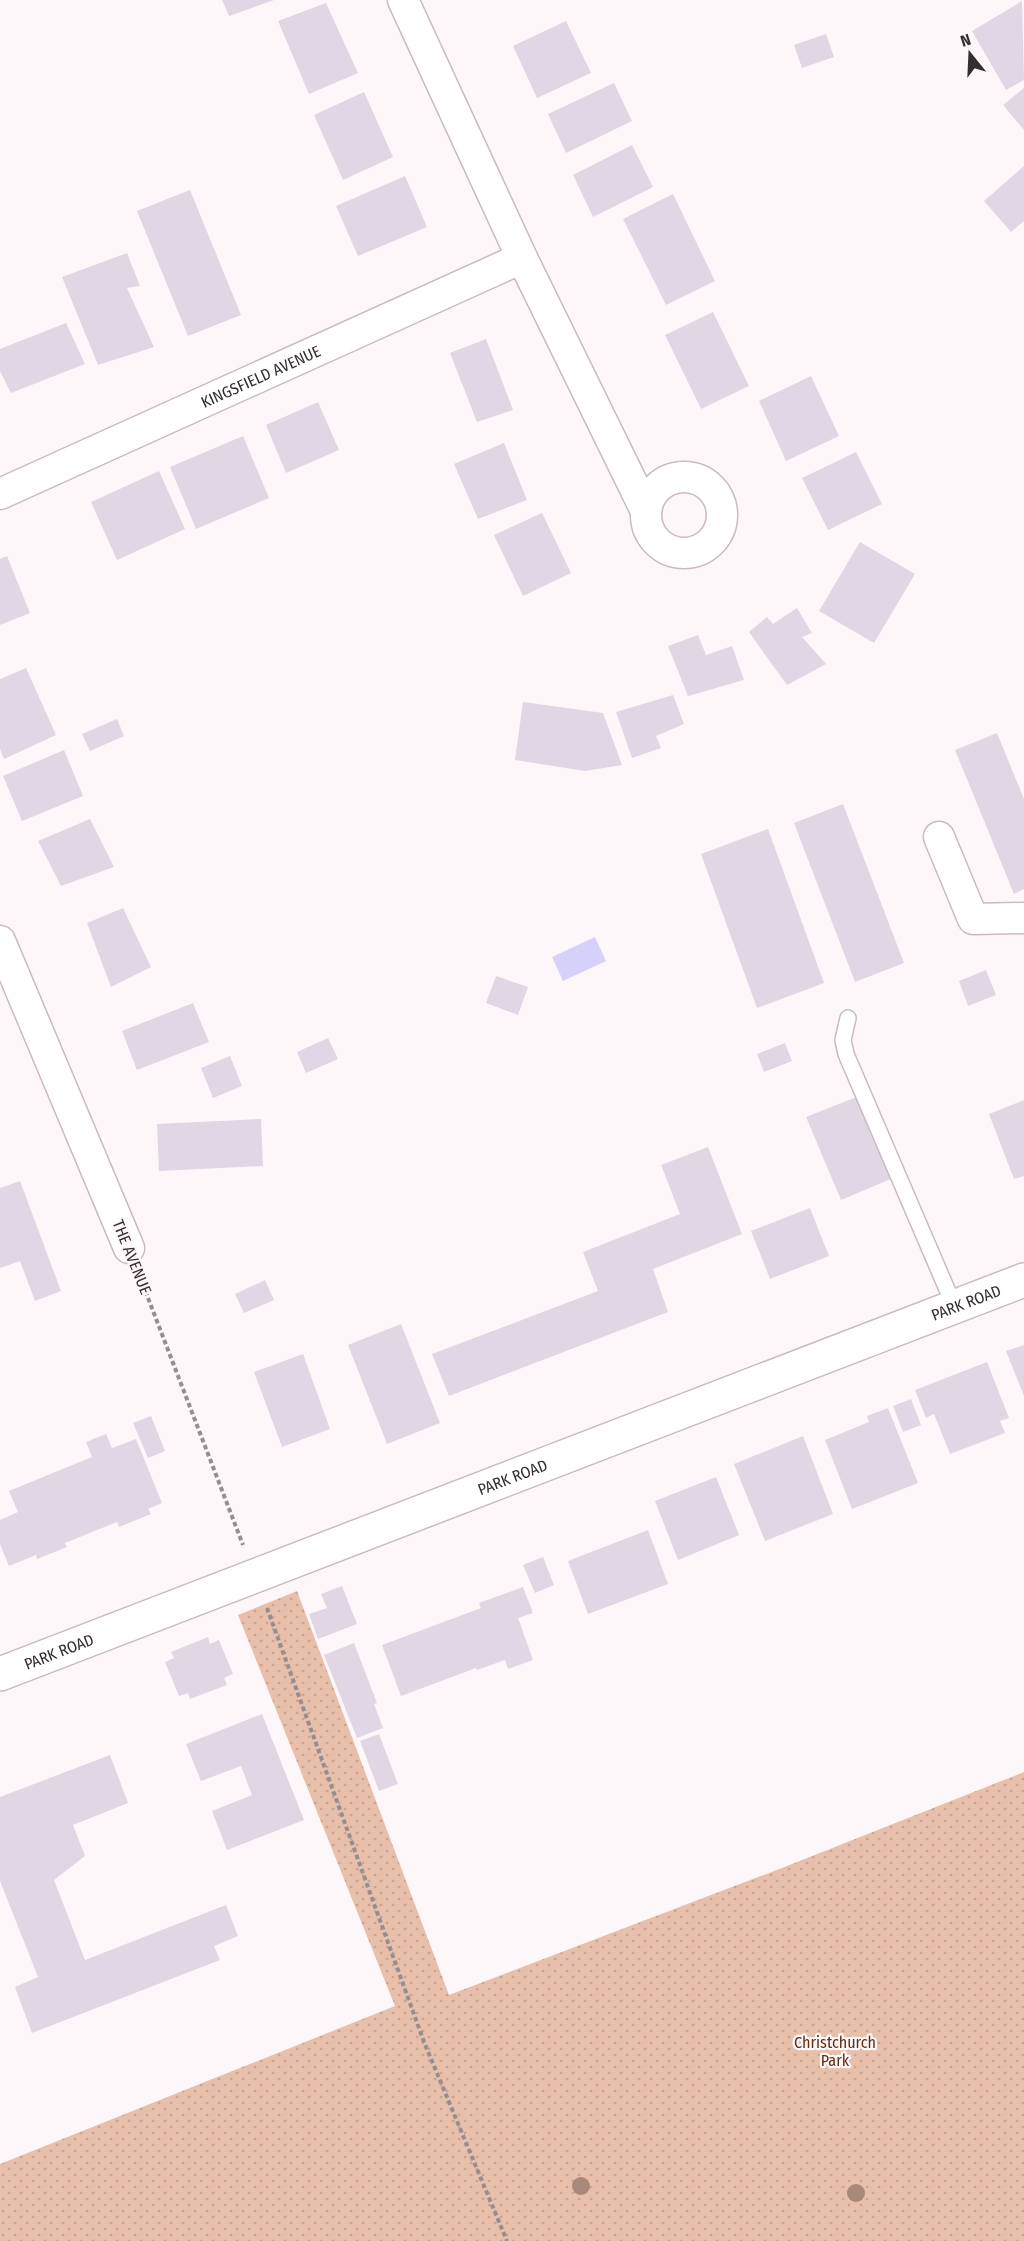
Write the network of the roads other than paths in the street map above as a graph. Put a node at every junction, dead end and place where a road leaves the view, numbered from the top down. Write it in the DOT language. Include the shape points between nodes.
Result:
graph roads {
  1 [pos="403,0"];
  2 [pos="522,258"];
  3 [pos="0,494"];
  4 [pos="646,511"];
  5 [pos="939,837"];
  6 [pos="1024,918"];
  7 [pos="0,941"];
  8 [pos="848,1018"];
  9 [pos="129,1248"];
  10 [pos="1024,1280"];
  11 [pos="955,1308"];
  12 [pos="0,1674"];
  1 -- 2 [label="street"];
  2 -- 3 [label="street, KINGSFIELD AVENUE"];
  2 -- 4 [label="street"];
  5 -- 6 [label="street" via="973,919"];
  7 -- 9 [label="street, THE AVENUE"];
  8 -- 11 [label="lane" via="843,1040 846,1054"];
  10 -- 11 [label="street, PARK ROAD"];
  11 -- 12 [label="street, PARK ROAD"];
}
